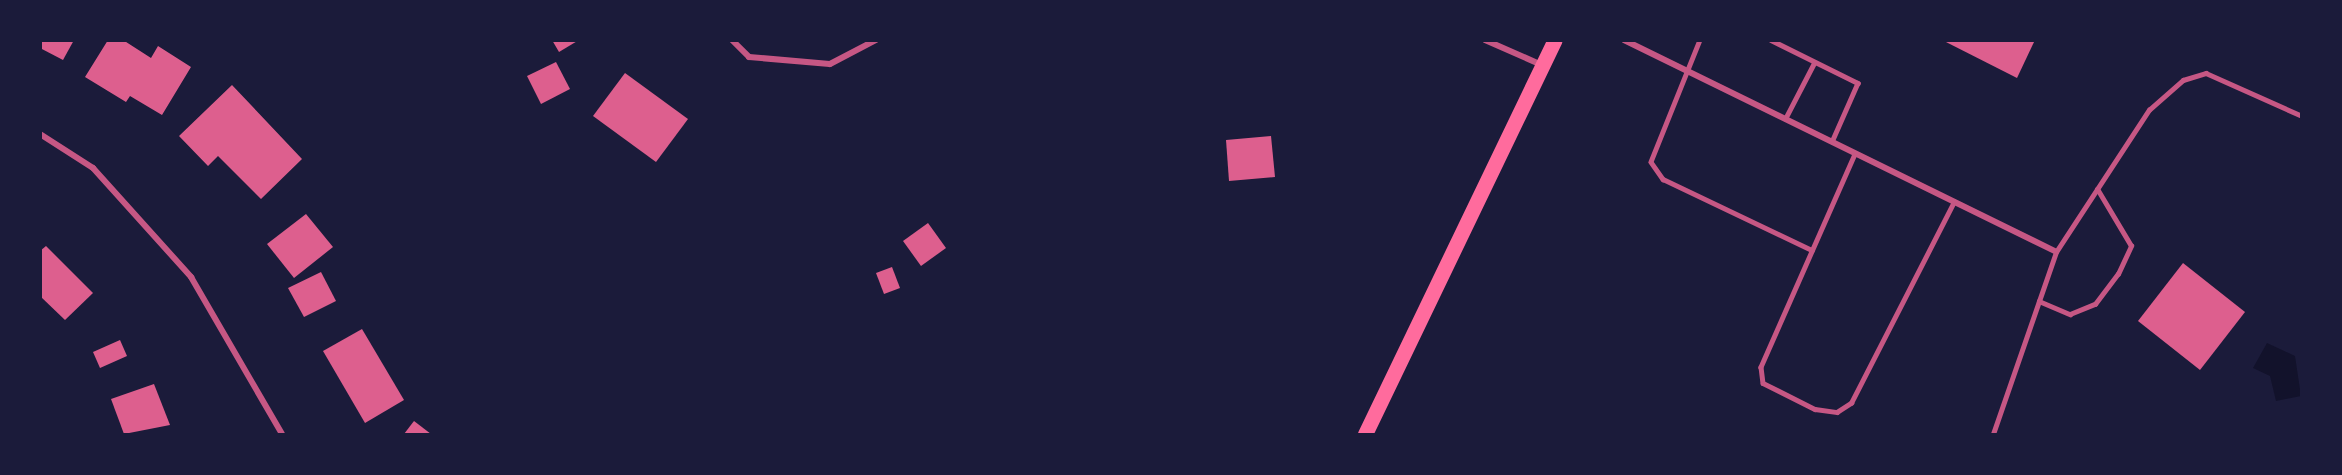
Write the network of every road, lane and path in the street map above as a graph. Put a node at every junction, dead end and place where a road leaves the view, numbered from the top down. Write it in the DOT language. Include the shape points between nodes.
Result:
graph roads {
  1 [pos="732,40"];
  2 [pos="876,40"];
  3 [pos="1485,40"];
  4 [pos="1555,40"];
  5 [pos="1624,40"];
  6 [pos="1700,40"];
  7 [pos="1771,40"];
  8 [pos="1814,63"];
  9 [pos="1543,66"];
  10 [pos="1688,72"];
  11 [pos="2301,116"];
  12 [pos="1785,119"];
  13 [pos="40,134"];
  14 [pos="1832,142"];
  15 [pos="1856,154"];
  16 [pos="2097,189"];
  17 [pos="1954,202"];
  18 [pos="1812,250"];
  19 [pos="2056,252"];
  20 [pos="2039,301"];
  21 [pos="282,435"];
  22 [pos="1365,435"];
  23 [pos="1993,435"];
  1 -- 2 [label="street" via="749,57 830,64"];
  3 -- 9 [label="street"];
  4 -- 9 [label="main road"];
  5 -- 10 [label="street"];
  6 -- 10 [label="lane"];
  7 -- 8 [label="lane"];
  8 -- 12 [label="lane"];
  8 -- 14 [label="lane" via="1860,88"];
  9 -- 22 [label="main road"];
  10 -- 12 [label="street"];
  10 -- 18 [label="lane" via="1654,143 1651,162 1663,179"];
  11 -- 16 [label="lane" via="2206,73 2183,80 2149,110"];
  12 -- 14 [label="street"];
  13 -- 21 [label="street" via="93,168 191,277"];
  14 -- 15 [label="street"];
  15 -- 17 [label="street"];
  15 -- 18 [label="lane"];
  16 -- 19 [label="lane"];
  16 -- 20 [label="lane" via="2131,246 2118,274 2095,304 2070,314"];
  17 -- 18 [label="lane" via="1851,403 1837,412 1815,409 1763,382 1761,367"];
  17 -- 19 [label="street"];
  19 -- 20 [label="lane"];
  20 -- 23 [label="lane"];
}
